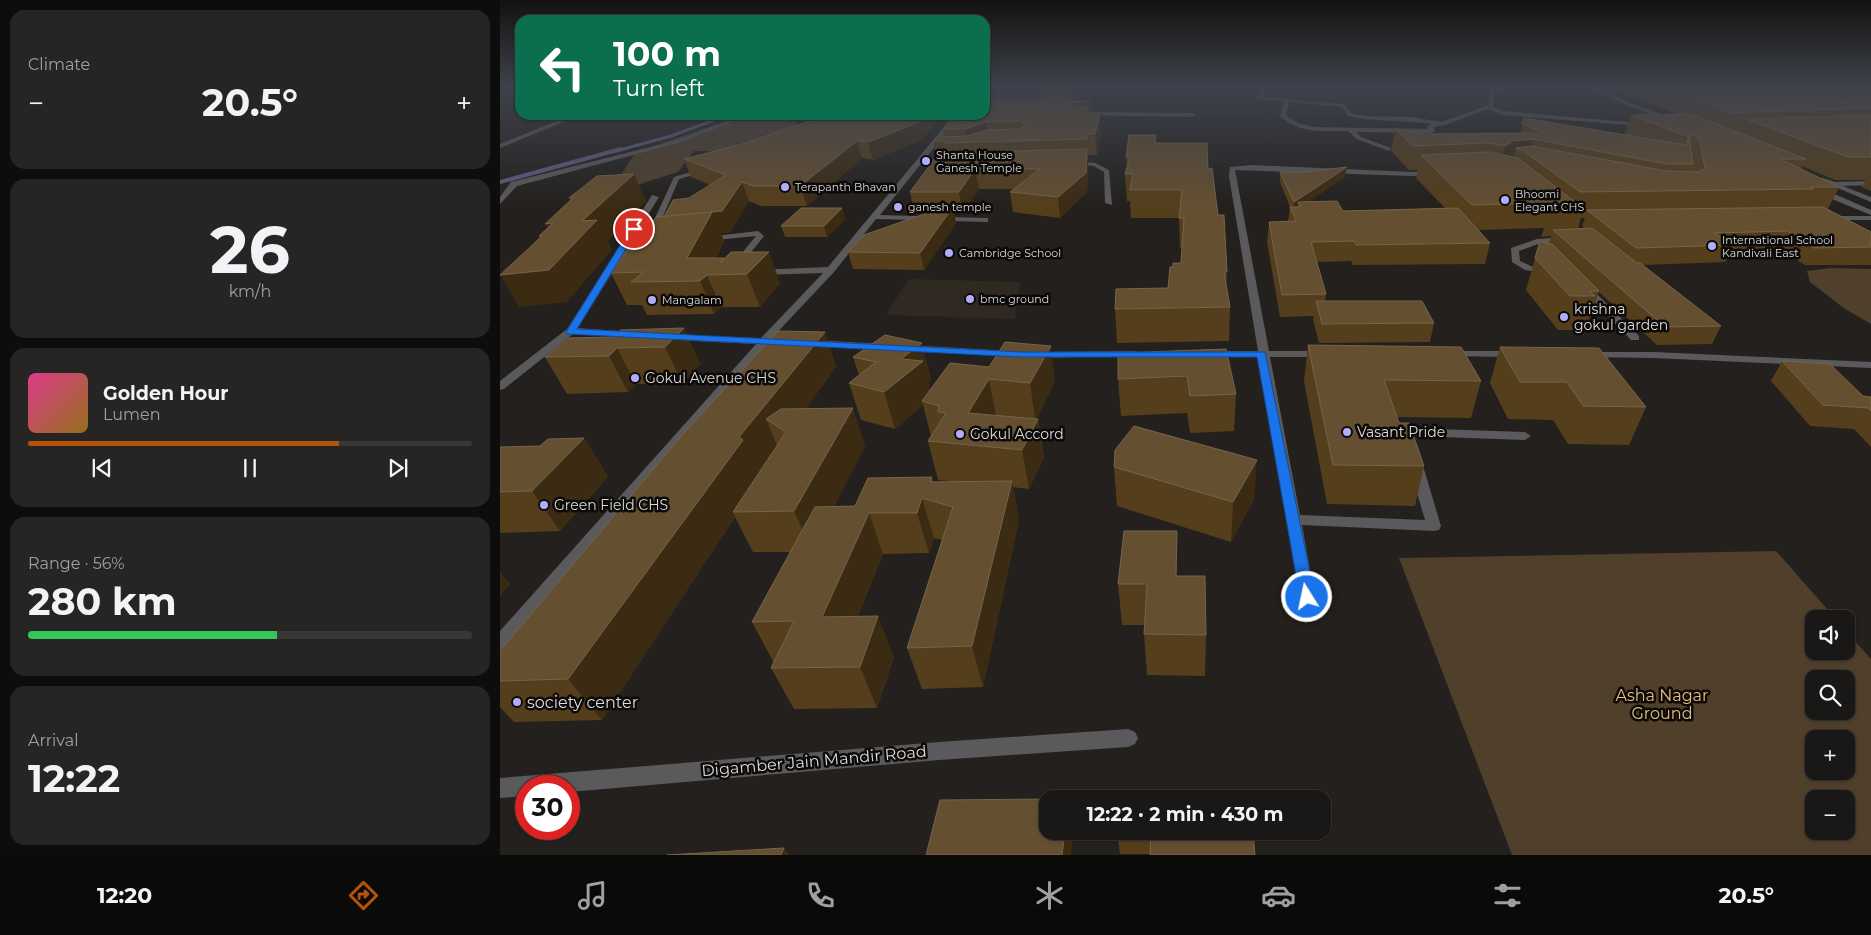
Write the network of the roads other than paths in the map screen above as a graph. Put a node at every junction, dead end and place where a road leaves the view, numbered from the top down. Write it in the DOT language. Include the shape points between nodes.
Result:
graph roads {
  1 [pos="547,127"];
  2 [pos="716,127"];
  3 [pos="949,127"];
  4 [pos="1310,127"];
  5 [pos="1430,127"];
  6 [pos="1351,130"];
  7 [pos="500,146"];
  8 [pos="1389,149"];
  9 [pos="926,154"];
  10 [pos="938,154"];
  11 [pos="1064,164"];
  12 [pos="713,167"];
  13 [pos="926,168"];
  14 [pos="914,169"];
  15 [pos="1438,172"];
  16 [pos="1816,177"];
  17 [pos="1871,183"];
  18 [pos="1833,184"];
  19 [pos="1814,188"];
  20 [pos="654,196"];
  21 [pos="1871,200"];
  22 [pos="500,202"];
  23 [pos="1109,203"];
  24 [pos="1871,212"];
  25 [pos="874,217"];
  26 [pos="1825,218"];
  27 [pos="1871,218"];
  28 [pos="984,220"];
  29 [pos="650,238"];
  30 [pos="1580,239"];
  31 [pos="694,240"];
  32 [pos="831,270"];
  33 [pos="1560,275"];
  34 [pos="1578,282"];
  35 [pos="571,332"];
  36 [pos="640,335"];
  37 [pos="660,336"];
  38 [pos="1635,338"];
  39 [pos="764,341"];
  40 [pos="1146,354"];
  41 [pos="1204,354"];
  42 [pos="1262,354"];
  43 [pos="1340,354"];
  44 [pos="1438,354"];
  45 [pos="1526,354"];
  46 [pos="1575,355"];
  47 [pos="1871,365"];
  48 [pos="500,387"];
  49 [pos="1525,436"];
  50 [pos="1294,520"];
  51 [pos="1307,597"];
  52 [pos="500,643"];
  53 [pos="1128,738"];
  54 [pos="502,791"];
  1 -- 7 [label="street"];
  2 -- 22 [label="street" via="676,142 514,184"];
  3 -- 9 [label="street"];
  4 -- 6 [label="street"];
  5 -- 6 [label="street" via="1432,131"];
  6 -- 8 [label="street" via="1358,138"];
  9 -- 10 [label="street"];
  9 -- 14 [label="street"];
  11 -- 23 [label="street" via="1103,167 1107,171"];
  12 -- 29 [label="street" via="676,178"];
  13 -- 14 [label="street"];
  14 -- 25 [label="street"];
  15 -- 42 [label="street" via="1412,174 1232,168"];
  16 -- 18 [label="street"];
  17 -- 18 [label="street"];
  18 -- 21 [label="street"];
  19 -- 24 [label="street"];
  20 -- 35 [label="street"];
  25 -- 28 [label="street"];
  25 -- 32 [label="street"];
  26 -- 27 [label="street"];
  30 -- 33 [label="street" via="1537,242 1514,250 1516,262"];
  31 -- 32 [label="street" via="758,233 760,236 734,269 735,272"];
  32 -- 39 [label="street"];
  34 -- 38 [label="street"];
  35 -- 36 [label="street"];
  35 -- 48 [label="street"];
  37 -- 39 [label="street"];
  39 -- 40 [label="street" via="1021,354"];
  39 -- 52 [label="street"];
  41 -- 42 [label="street"];
  42 -- 43 [label="street"];
  42 -- 50 [label="street"];
  44 -- 45 [label="street"];
  46 -- 47 [label="street" via="1654,355"];
  49 -- 50 [label="street" via="1406,432 1434,526"];
  50 -- 51 [label="street"];
  53 -- 54 [label="street, Digamber Jain Mandir Road" via="939,751"];
}
